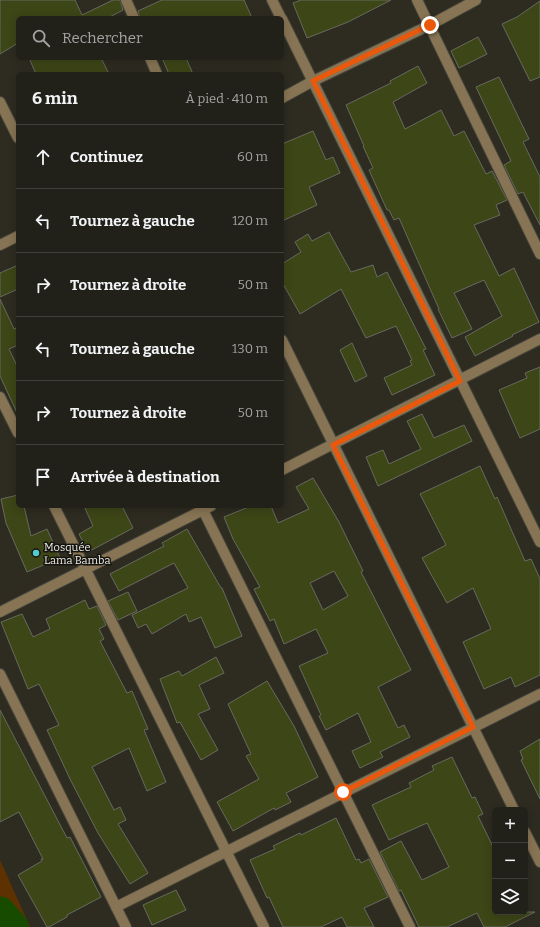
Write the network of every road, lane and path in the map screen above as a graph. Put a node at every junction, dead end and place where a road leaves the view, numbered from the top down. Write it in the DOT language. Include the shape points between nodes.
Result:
graph roads {
  1 [pos="126,0"];
  2 [pos="272,0"];
  3 [pos="417,0"];
  4 [pos="476,0"];
  5 [pos="133,16"];
  6 [pos="280,16"];
  7 [pos="284,23"];
  8 [pos="430,25"];
  9 [pos="151,60"];
  10 [pos="156,72"];
  11 [pos="313,81"];
  12 [pos="284,97"];
  13 [pos="0,102"];
  14 [pos="16,134"];
  15 [pos="16,237"];
  16 [pos="0,245"];
  17 [pos="540,254"];
  18 [pos="540,339"];
  19 [pos="284,344"];
  20 [pos="460,381"];
  21 [pos="0,397"];
  22 [pos="16,429"];
  23 [pos="333,445"];
  24 [pos="284,469"];
  25 [pos="55,508"];
  26 [pos="203,508"];
  27 [pos="205,508"];
  28 [pos="540,542"];
  29 [pos="86,569"];
  30 [pos="0,612"];
  31 [pos="0,674"];
  32 [pos="540,694"];
  33 [pos="473,727"];
  34 [pos="343,792"];
  35 [pos="513,807"];
  36 [pos="528,838"];
  37 [pos="226,851"];
  38 [pos="540,862"];
  39 [pos="116,907"];
  40 [pos="126,927"];
  41 [pos="264,927"];
  42 [pos="410,927"];
  1 -- 5 [label="street"];
  2 -- 6 [label="street"];
  3 -- 8 [label="street"];
  4 -- 8 [label="street"];
  7 -- 11 [label="street"];
  8 -- 11 [label="street"];
  8 -- 17 [label="street"];
  9 -- 10 [label="street"];
  11 -- 12 [label="street"];
  11 -- 20 [label="street"];
  13 -- 14 [label="street"];
  15 -- 16 [label="street"];
  18 -- 20 [label="street"];
  19 -- 23 [label="street"];
  20 -- 23 [label="street"];
  20 -- 28 [label="street"];
  21 -- 22 [label="street"];
  23 -- 24 [label="street"];
  23 -- 33 [label="street"];
  25 -- 29 [label="street"];
  26 -- 29 [label="street"];
  27 -- 34 [label="street"];
  29 -- 30 [label="street"];
  29 -- 37 [label="street"];
  31 -- 39 [label="street"];
  32 -- 33 [label="street"];
  33 -- 34 [label="street"];
  33 -- 35 [label="street"];
  34 -- 37 [label="street"];
  34 -- 42 [label="street"];
  36 -- 38 [label="street"];
  37 -- 39 [label="street"];
  37 -- 41 [label="street"];
  39 -- 40 [label="street"];
}
